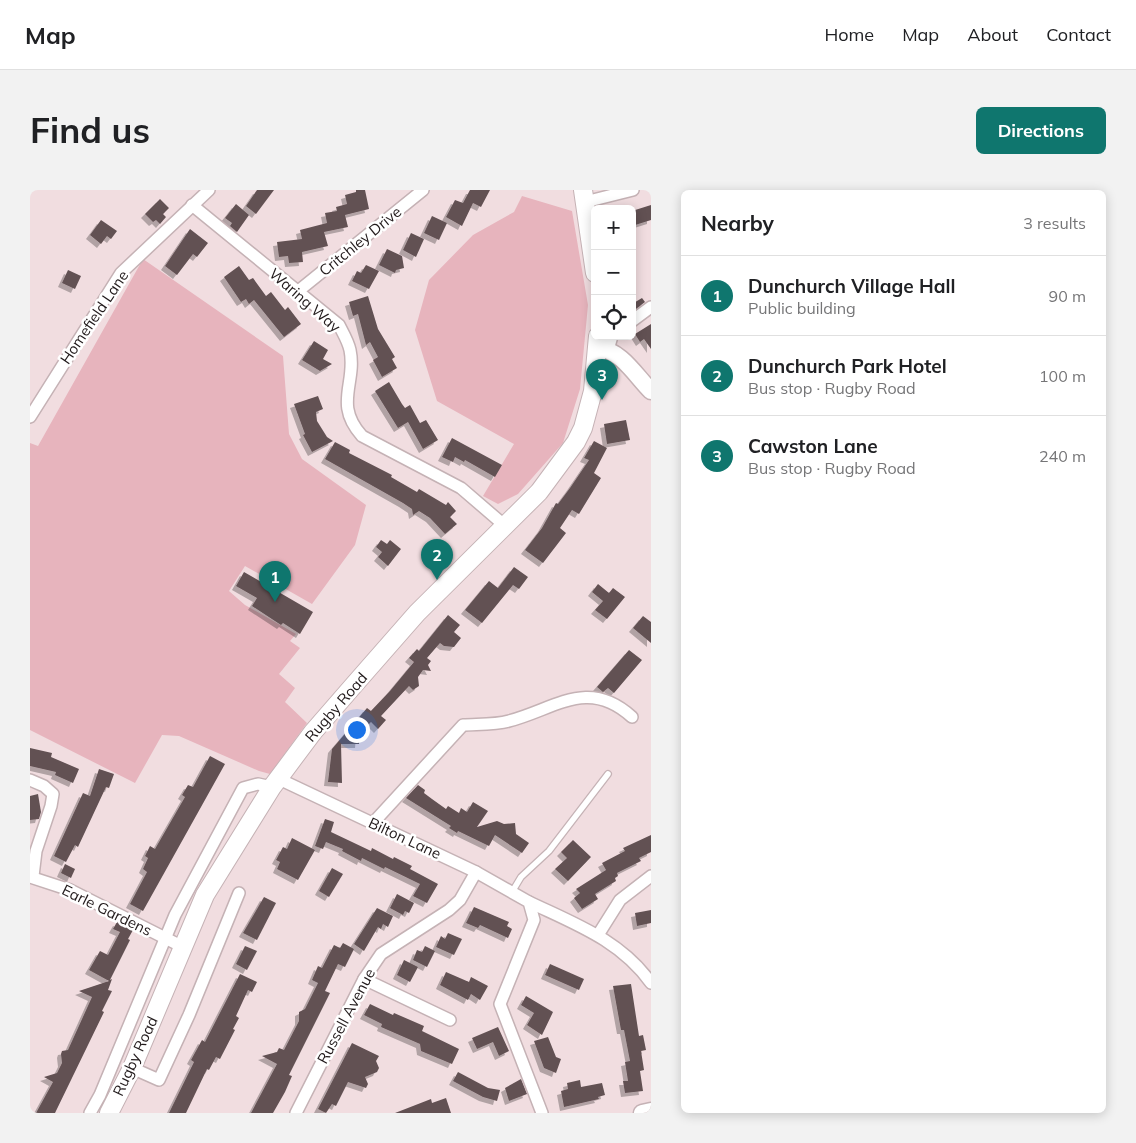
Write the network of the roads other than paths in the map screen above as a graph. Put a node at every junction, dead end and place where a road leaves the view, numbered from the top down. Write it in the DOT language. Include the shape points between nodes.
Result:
graph roads {
  1 [pos="209,190"];
  2 [pos="423,190"];
  3 [pos="633,190"];
  4 [pos="584,196"];
  5 [pos="192,205"];
  6 [pos="592,250"];
  7 [pos="296,292"];
  8 [pos="651,307"];
  9 [pos="636,318"];
  10 [pos="604,343"];
  11 [pos="651,392"];
  12 [pos="30,417"];
  13 [pos="504,525"];
  14 [pos="632,717"];
  15 [pos="608,774"];
  16 [pos="30,780"];
  17 [pos="276,783"];
  18 [pos="373,823"];
  19 [pos="476,872"];
  20 [pos="651,876"];
  21 [pos="32,877"];
  22 [pos="512,892"];
  23 [pos="238,893"];
  24 [pos="529,902"];
  25 [pos="175,915"];
  26 [pos="193,923"];
  27 [pos="598,935"];
  28 [pos="165,938"];
  29 [pos="183,948"];
  30 [pos="364,979"];
  31 [pos="651,983"];
  32 [pos="450,1020"];
  33 [pos="132,1068"];
  34 [pos="651,1112"];
  35 [pos="90,1113"];
  36 [pos="108,1113"];
  37 [pos="296,1113"];
  38 [pos="542,1113"];
  39 [pos="642,1113"];
  1 -- 5 [label="street, Homefield Lane"];
  2 -- 7 [label="street, Critchley Drive"];
  3 -- 4 [label="street"];
  4 -- 6 [label="main road"];
  5 -- 7 [label="street, Waring Way"];
  5 -- 12 [label="street, Homefield Lane" via="121,273"];
  7 -- 13 [label="street, Waring Way" via="339,325 344,334 350,351 347,410 353,426 362,436 461,488"];
  8 -- 9 [label="street"];
  10 -- 11 [label="street"];
  10 -- 13 [label="main road, Rugby Road" via="583,428 576,442 539,492"];
  13 -- 17 [label="main road, Rugby Road" via="417,613 313,732"];
  14 -- 18 [label="street" via="618,705 590,698 560,701 509,721 463,725"];
  15 -- 22 [label="lane" via="549,851 521,877"];
  16 -- 21 [label="street" via="52,794 52,806 36,851"];
  17 -- 18 [label="street, Bilton Lane"];
  17 -- 25 [label="street" via="243,788"];
  17 -- 26 [label="main road, Rugby Road" via="205,895"];
  18 -- 19 [label="street, Bilton Lane"];
  19 -- 22 [label="street, Bilton Lane"];
  19 -- 30 [label="street, Russell Avenue" via="460,900 381,954"];
  20 -- 27 [label="street" via="620,900"];
  21 -- 28 [label="street, Earle Gardens" via="70,890"];
  22 -- 24 [label="street, Bilton Lane"];
  23 -- 33 [label="street" via="190,1015 157,1085"];
  24 -- 27 [label="street, Bilton Lane"];
  24 -- 38 [label="street" via="534,920 500,1004"];
  25 -- 26 [label="street"];
  25 -- 28 [label="street"];
  26 -- 29 [label="main road, Rugby Road"];
  27 -- 31 [label="street, Bilton Lane" via="637,964"];
  28 -- 29 [label="street, Earle Gardens"];
  28 -- 35 [label="street"];
  29 -- 33 [label="main road, Rugby Road"];
  30 -- 32 [label="street"];
  30 -- 37 [label="street, Russell Avenue"];
  33 -- 36 [label="main road, Rugby Road"];
  34 -- 39 [label="street"];
}
